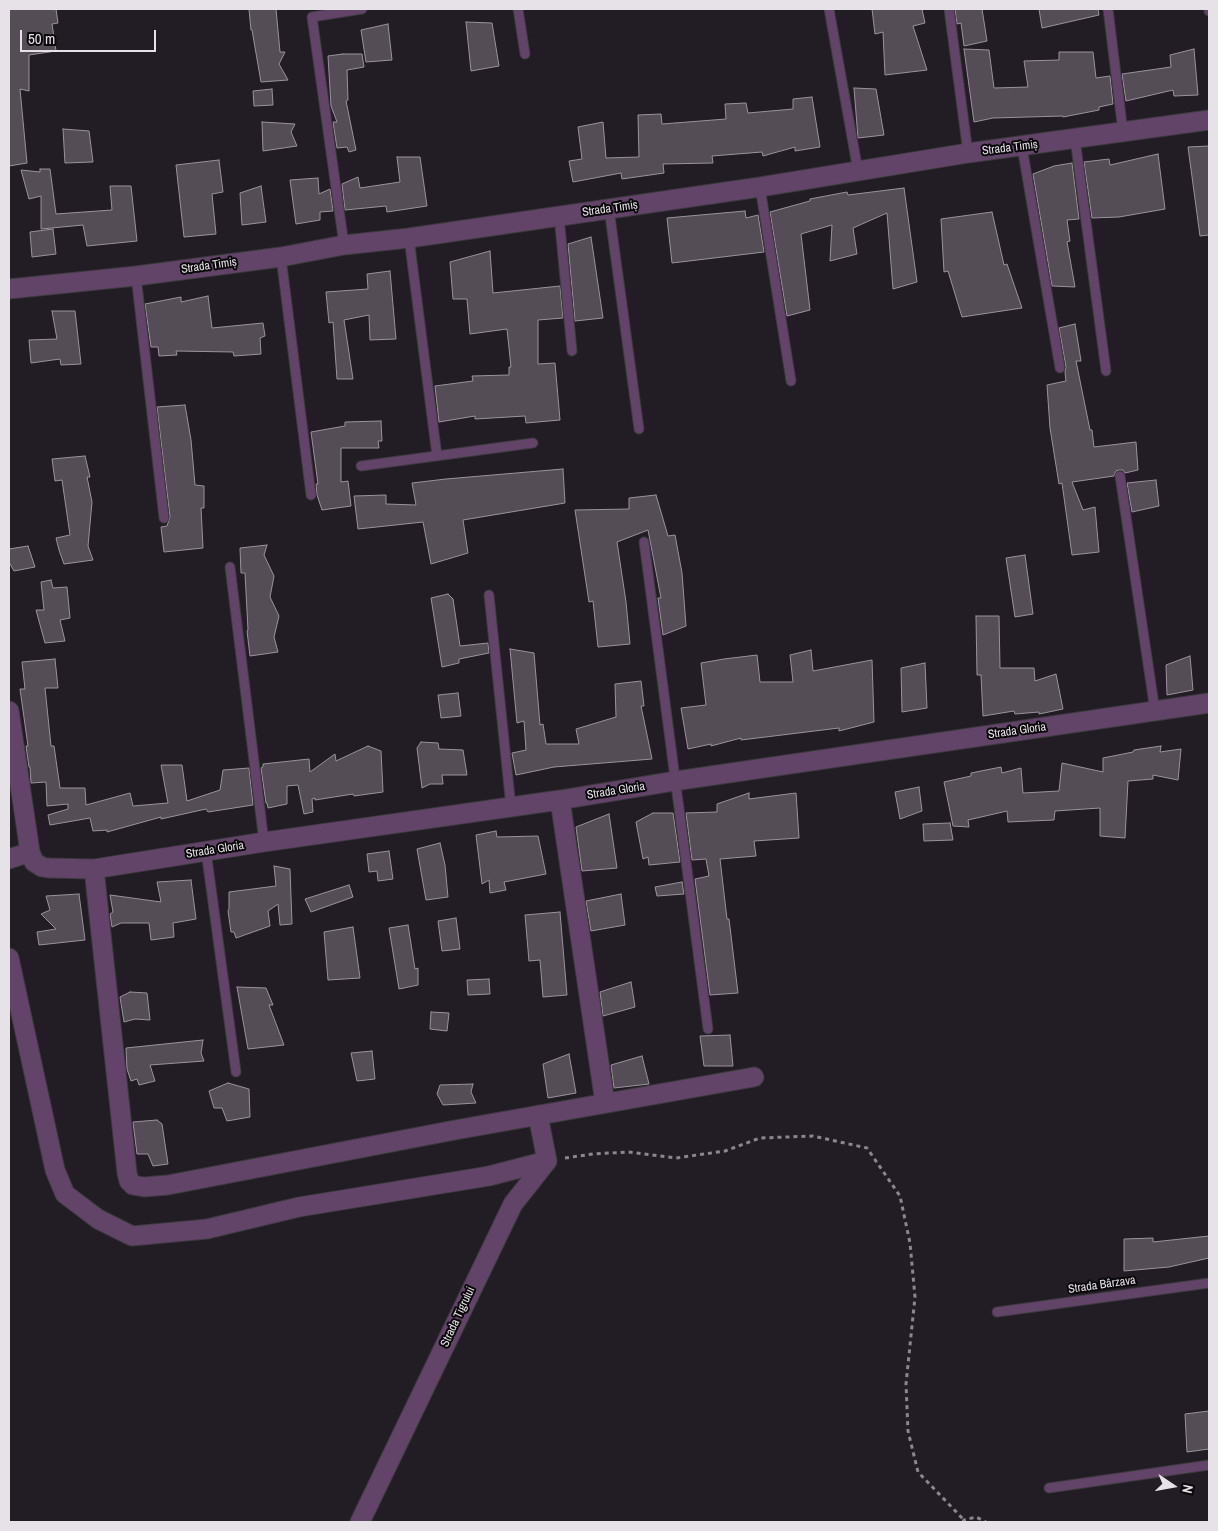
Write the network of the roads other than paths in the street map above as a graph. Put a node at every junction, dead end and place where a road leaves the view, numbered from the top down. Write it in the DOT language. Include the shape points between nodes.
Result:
graph roads {
  1 [pos="362,9"];
  2 [pos="518,9"];
  3 [pos="829,9"];
  4 [pos="949,9"];
  5 [pos="1108,9"];
  6 [pos="525,54"];
  7 [pos="1209,120"];
  8 [pos="1124,133"];
  9 [pos="1075,140"];
  10 [pos="1022,147"];
  11 [pos="968,153"];
  12 [pos="858,171"];
  13 [pos="760,187"];
  14 [pos="609,209"];
  15 [pos="559,216"];
  16 [pos="409,238"];
  17 [pos="344,245"];
  18 [pos="281,257"];
  19 [pos="136,276"];
  20 [pos="9,289"];
  21 [pos="572,351"];
  22 [pos="1060,368"];
  23 [pos="1106,371"];
  24 [pos="791,381"];
  25 [pos="639,429"];
  26 [pos="534,443"];
  27 [pos="437,456"];
  28 [pos="361,466"];
  29 [pos="1120,476"];
  30 [pos="311,495"];
  31 [pos="164,518"];
  32 [pos="644,542"];
  33 [pos="230,566"];
  34 [pos="489,595"];
  35 [pos="1209,703"];
  36 [pos="9,711"];
  37 [pos="1155,711"];
  38 [pos="675,781"];
  39 [pos="560,800"];
  40 [pos="511,807"];
  41 [pos="264,842"];
  42 [pos="206,851"];
  43 [pos="30,852"];
  44 [pos="9,859"];
  45 [pos="94,869"];
  46 [pos="9,958"];
  47 [pos="708,1029"];
  48 [pos="236,1072"];
  49 [pos="754,1077"];
  50 [pos="605,1103"];
  51 [pos="538,1115"];
  52 [pos="547,1161"];
  53 [pos="1209,1282"];
  54 [pos="997,1312"];
  55 [pos="1209,1464"];
  56 [pos="1049,1488"];
  57 [pos="360,1522"];
  1 -- 17 [label="lane" via="312,17"];
  2 -- 6 [label="lane"];
  3 -- 12 [label="lane"];
  4 -- 11 [label="lane"];
  5 -- 8 [label="lane"];
  7 -- 8 [label="street, Strada Timiș"];
  8 -- 9 [label="street, Strada Timiș"];
  9 -- 10 [label="street, Strada Timiș"];
  9 -- 23 [label="lane"];
  10 -- 11 [label="street, Strada Timiș"];
  10 -- 22 [label="lane"];
  11 -- 12 [label="street, Strada Timiș"];
  12 -- 13 [label="street, Strada Timiș"];
  13 -- 14 [label="street, Strada Timiș"];
  13 -- 24 [label="lane"];
  14 -- 15 [label="street, Strada Timiș"];
  14 -- 25 [label="lane"];
  15 -- 16 [label="street, Strada Timiș"];
  15 -- 21 [label="lane"];
  16 -- 17 [label="street, Strada Timiș"];
  16 -- 27 [label="lane"];
  17 -- 18 [label="street, Strada Timiș"];
  18 -- 19 [label="street, Strada Timiș"];
  18 -- 30 [label="lane"];
  19 -- 20 [label="street, Strada Timiș"];
  19 -- 31 [label="lane"];
  26 -- 27 [label="lane"];
  27 -- 28 [label="lane"];
  29 -- 37 [label="lane"];
  32 -- 38 [label="lane"];
  33 -- 41 [label="lane"];
  34 -- 40 [label="lane"];
  35 -- 37 [label="street, Strada Gloria"];
  36 -- 43 [label="street"];
  37 -- 38 [label="street, Strada Gloria"];
  38 -- 39 [label="street, Strada Gloria"];
  38 -- 47 [label="lane"];
  39 -- 40 [label="street, Strada Gloria"];
  39 -- 50 [label="street"];
  40 -- 41 [label="street, Strada Gloria"];
  41 -- 42 [label="street, Strada Gloria"];
  42 -- 45 [label="street, Strada Gloria"];
  42 -- 48 [label="lane"];
  43 -- 44 [label="street"];
  43 -- 45 [label="street, Strada Gloria" via="34,862 42,867"];
  45 -- 51 [label="street" via="127,1173 133,1185 168,1185"];
  46 -- 52 [label="street" via="55,1170 65,1194 98,1219 132,1236 207,1229 299,1207 489,1176"];
  49 -- 50 [label="street"];
  50 -- 51 [label="street"];
  51 -- 52 [label="street"];
  52 -- 57 [label="street, Strada Tigrului" via="513,1204"];
  53 -- 54 [label="lane, Strada Bârzava"];
  55 -- 56 [label="lane"];
}
